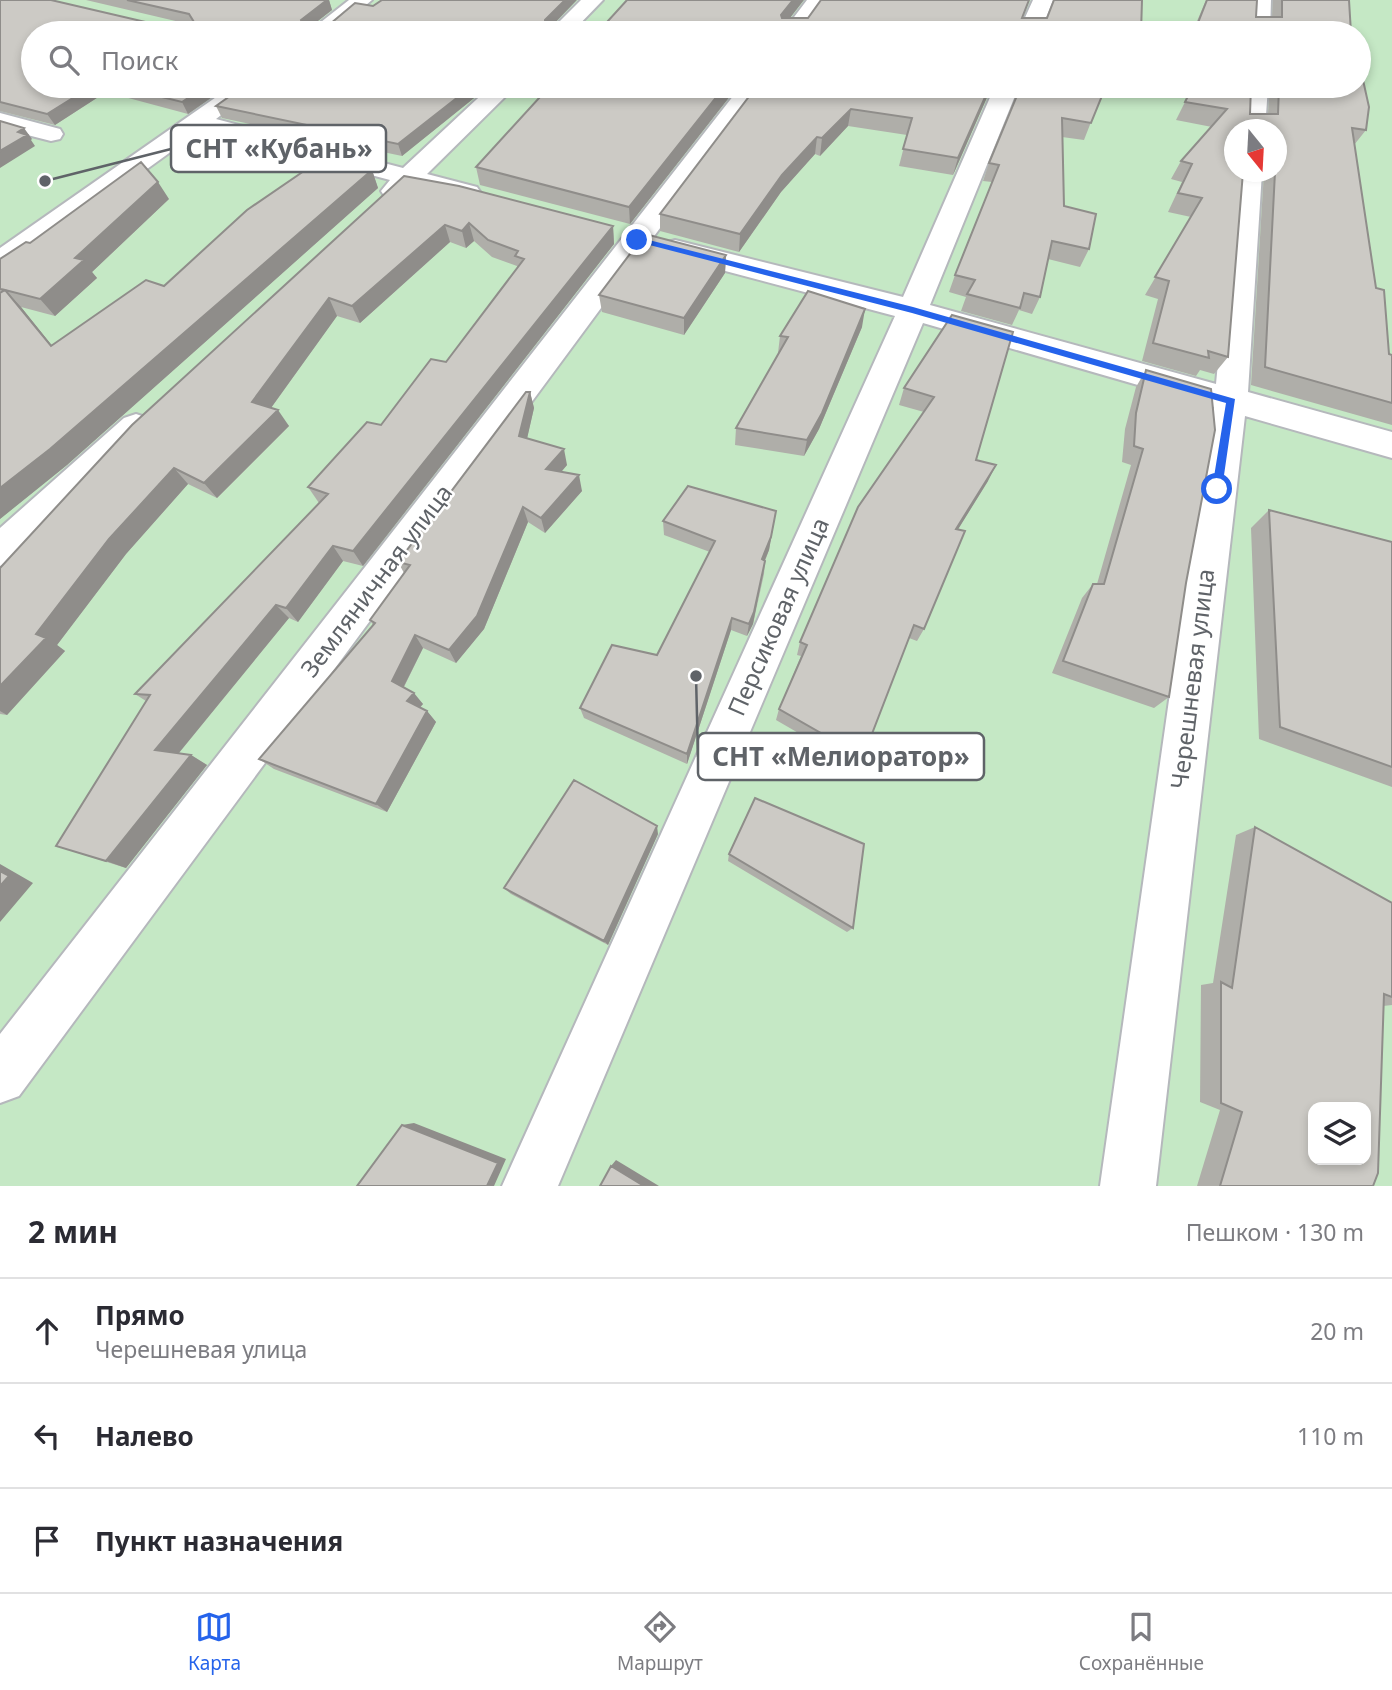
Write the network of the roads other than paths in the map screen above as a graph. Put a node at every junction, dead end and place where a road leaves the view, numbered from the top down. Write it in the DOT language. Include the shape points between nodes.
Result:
graph roads {
  1 [pos="362,0"];
  2 [pos="593,0"];
  3 [pos="818,0"];
  4 [pos="1043,0"];
  5 [pos="1261,0"];
  6 [pos="334,21"];
  7 [pos="571,21"];
  8 [pos="802,21"];
  9 [pos="1034,21"];
  10 [pos="1260,21"];
  11 [pos="231,98"];
  12 [pos="492,98"];
  13 [pos="743,98"];
  14 [pos="1002,98"];
  15 [pos="1255,98"];
  16 [pos="1254,119"];
  17 [pos="0,120"];
  18 [pos="199,122"];
  19 [pos="51,134"];
  20 [pos="410,177"];
  21 [pos="1248,182"];
  22 [pos="490,199"];
  23 [pos="369,214"];
  24 [pos="624,236"];
  25 [pos="0,262"];
  26 [pos="913,310"];
  27 [pos="1231,401"];
  28 [pos="154,411"];
  29 [pos="1392,445"];
  30 [pos="0,551"];
  31 [pos="0,1077"];
  32 [pos="530,1186"];
  33 [pos="1128,1186"];
  1 -- 6 [label="street"];
  2 -- 7 [label="street"];
  3 -- 8 [label="street"];
  4 -- 9 [label="street"];
  5 -- 10 [label="street"];
  11 -- 18 [label="street"];
  12 -- 20 [label="street"];
  13 -- 24 [label="street, Земляничная улица"];
  14 -- 26 [label="street, Персиковая улица"];
  15 -- 16 [label="street"];
  17 -- 19 [label="street"];
  18 -- 20 [label="street"];
  18 -- 25 [label="street"];
  20 -- 22 [label="street"];
  20 -- 23 [label="street"];
  21 -- 27 [label="street, Черешневая улица"];
  24 -- 26 [label="street"];
  24 -- 31 [label="street, Земляничная улица"];
  26 -- 27 [label="street"];
  26 -- 32 [label="street, Персиковая улица"];
  27 -- 29 [label="street"];
  27 -- 33 [label="street, Черешневая улица"];
  28 -- 30 [label="street"];
}
